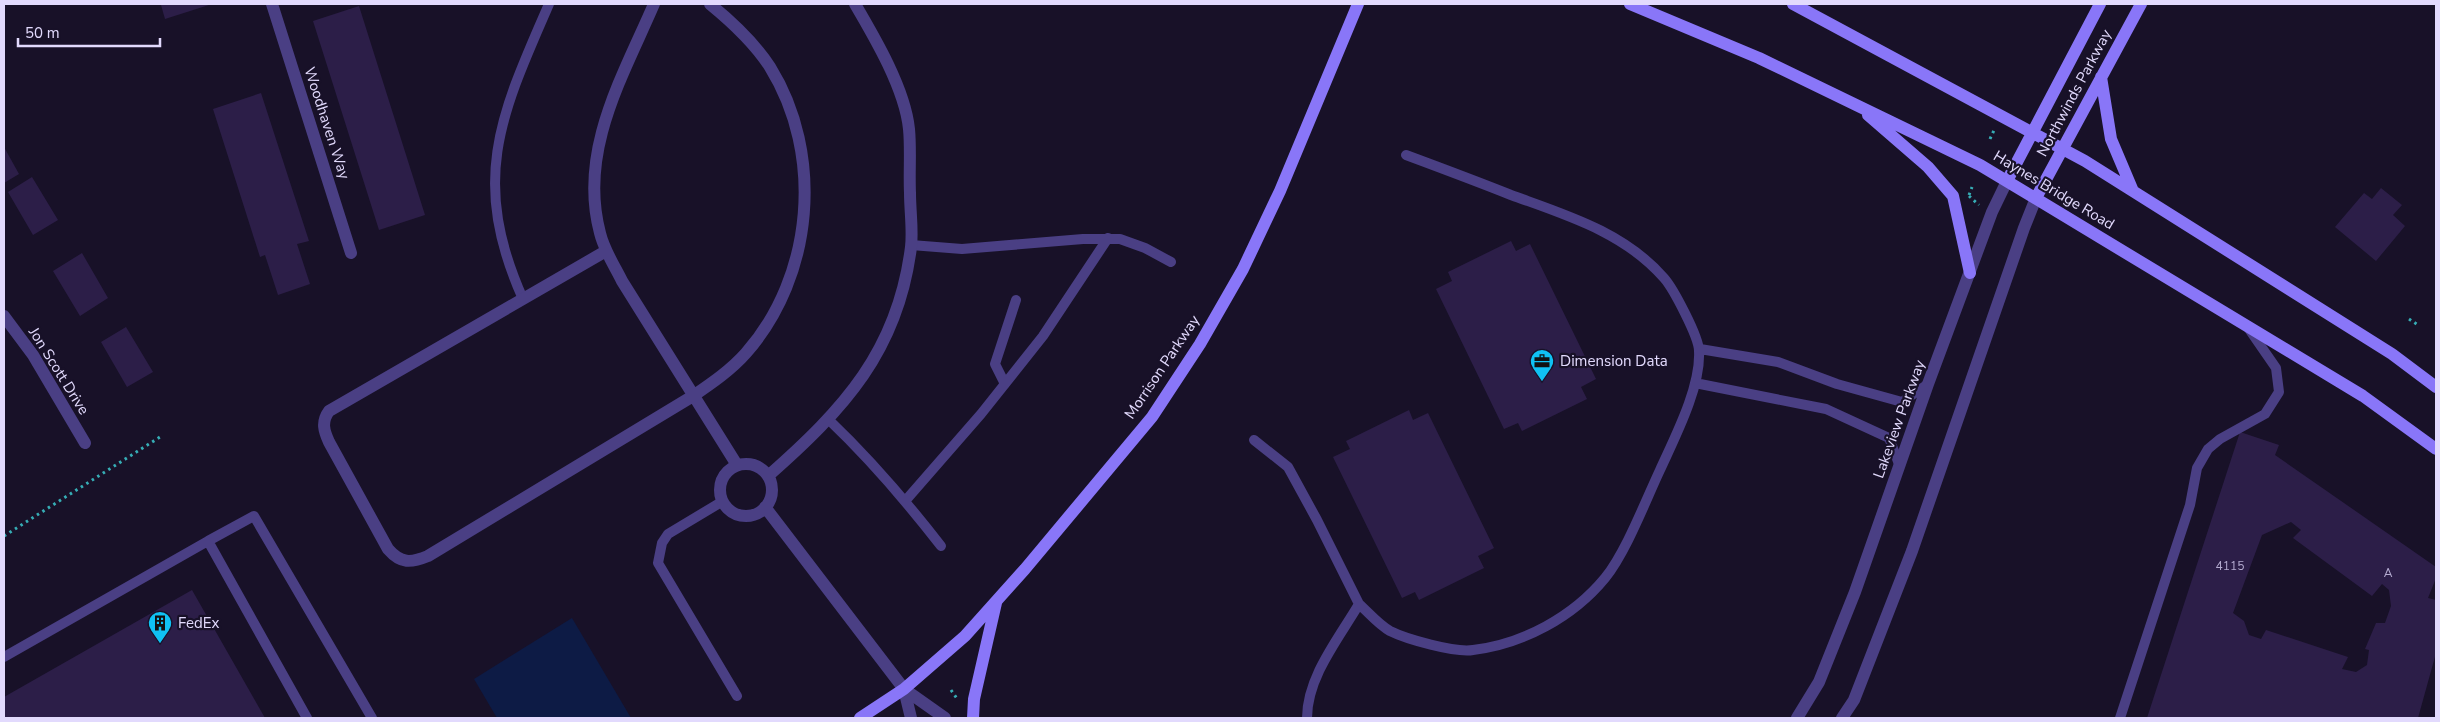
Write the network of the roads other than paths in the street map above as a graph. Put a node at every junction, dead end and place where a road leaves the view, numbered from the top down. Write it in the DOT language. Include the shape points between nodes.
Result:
graph roads {
  1 [pos="272,4"];
  2 [pos="549,4"];
  3 [pos="654,4"];
  4 [pos="710,4"];
  5 [pos="855,4"];
  6 [pos="1358,4"];
  7 [pos="1630,4"];
  8 [pos="1793,4"];
  9 [pos="2100,4"];
  10 [pos="2141,4"];
  11 [pos="2100,77"];
  12 [pos="1848,99"];
  13 [pos="2032,131"];
  14 [pos="2062,148"];
  15 [pos="1406,154"];
  16 [pos="2007,181"];
  17 [pos="2133,191"];
  18 [pos="2036,198"];
  19 [pos="1108,238"];
  20 [pos="911,245"];
  21 [pos="606,251"];
  22 [pos="351,253"];
  23 [pos="1171,262"];
  24 [pos="1970,273"];
  25 [pos="523,299"];
  26 [pos="1016,300"];
  27 [pos="4,316"];
  28 [pos="2246,326"];
  29 [pos="1700,349"];
  30 [pos="1695,383"];
  31 [pos="1005,384"];
  32 [pos="1928,384"];
  33 [pos="2436,387"];
  34 [pos="693,396"];
  35 [pos="829,420"];
  36 [pos="1254,440"];
  37 [pos="85,443"];
  38 [pos="2436,449"];
  39 [pos="1899,464"];
  40 [pos="737,466"];
  41 [pos="768,476"];
  42 [pos="906,500"];
  43 [pos="723,502"];
  44 [pos="765,507"];
  45 [pos="208,541"];
  46 [pos="941,546"];
  47 [pos="996,602"];
  48 [pos="1359,604"];
  49 [pos="4,657"];
  50 [pos="904,690"];
  51 [pos="737,696"];
  52 [pos="307,718"];
  53 [pos="372,718"];
  54 [pos="860,718"];
  55 [pos="911,718"];
  56 [pos="945,718"];
  57 [pos="974,718"];
  58 [pos="1307,718"];
  59 [pos="1797,718"];
  60 [pos="1842,718"];
  61 [pos="2120,718"];
  1 -- 22 [label="street, Woodhaven Way"];
  2 -- 25 [label="lane" via="508,101 495,158 498,221 510,268"];
  3 -- 21 [label="street" via="603,121 597,144 594,202"];
  4 -- 34 [label="street" via="751,42 783,92 804,163 805,200 793,272 781,302 746,353 722,376"];
  5 -- 20 [label="street" via="887,62 909,128"];
  6 -- 47 [label="main road, Morrison Parkway" via="1280,191 1243,269 1200,344 1152,417"];
  7 -- 12 [label="main road, Haynes Bridge Road"];
  8 -- 13 [label="main road"];
  9 -- 13 [label="main road, Northwinds Parkway"];
  10 -- 11 [label="main road, Northwinds Parkway"];
  11 -- 14 [label="main road, Northwinds Parkway"];
  11 -- 17 [label="main road" via="2111,139"];
  12 -- 16 [label="main road, Haynes Bridge Road"];
  12 -- 24 [label="main road" via="1906,145 1953,196"];
  13 -- 14 [label="main road"];
  13 -- 16 [label="main road, Lakeview Parkway"];
  14 -- 17 [label="main road"];
  14 -- 18 [label="main road, Northwinds Parkway"];
  15 -- 29 [label="lane" via="1579,220 1628,244 1665,279"];
  16 -- 18 [label="main road, Haynes Bridge Road"];
  16 -- 24 [label="street, Lakeview Parkway"];
  17 -- 33 [label="main road" via="2392,354"];
  18 -- 28 [label="main road, Haynes Bridge Road"];
  18 -- 60 [label="street" via="1908,560 1854,700"];
  19 -- 20 [label="lane" via="962,249"];
  19 -- 23 [label="lane" via="1137,245"];
  19 -- 31 [label="lane" via="1044,336"];
  20 -- 35 [label="street" via="888,334 864,376"];
  21 -- 25 [label="street"];
  21 -- 34 [label="street"];
  24 -- 32 [label="street, Lakeview Parkway"];
  25 -- 34 [label="street" via="329,411 325,418 324,429 329,442 395,557 414,562 428,556"];
  26 -- 31 [label="lane" via="995,364"];
  27 -- 37 [label="street, Jon Scott Drive" via="33,355"];
  28 -- 38 [label="main road, Haynes Bridge Road" via="2363,396"];
  28 -- 61 [label="lane" via="2276,368 2279,392 2265,414 2220,439 2208,449 2196,468 2190,505"];
  29 -- 30 [label="lane"];
  29 -- 32 [label="lane" via="1778,362 1837,384 1902,402"];
  30 -- 39 [label="lane" via="1826,409 1889,438"];
  30 -- 48 [label="lane" via="1673,442 1631,532 1606,576 1582,604 1547,626 1507,643 1470,651 1418,642 1389,630"];
  31 -- 42 [label="lane"];
  32 -- 39 [label="street, Lakeview Parkway"];
  34 -- 40 [label="street"];
  35 -- 41 [label="street"];
  35 -- 42 [label="lane"];
  36 -- 48 [label="lane" via="1288,468 1318,520"];
  39 -- 59 [label="street, Lakeview Parkway" via="1855,592 1822,674"];
  40 -- 41 [label="street" via="754,465"];
  40 -- 43 [label="street" via="724,477 721,485"];
  41 -- 44 [label="street" via="772,492"];
  42 -- 46 [label="lane"];
  43 -- 44 [label="street" via="735,513 743,515 751,515"];
  43 -- 51 [label="lane" via="668,534 662,543 658,562"];
  44 -- 50 [label="street"];
  45 -- 49 [label="lane"];
  45 -- 52 [label="lane"];
  45 -- 53 [label="lane" via="254,516"];
  47 -- 50 [label="main road, Morrison Parkway" via="965,636"];
  47 -- 57 [label="main road" via="974,699"];
  48 -- 58 [label="lane" via="1317,676"];
  50 -- 54 [label="main road, Morrison Parkway"];
  50 -- 55 [label="street"];
  50 -- 56 [label="street"];
}
